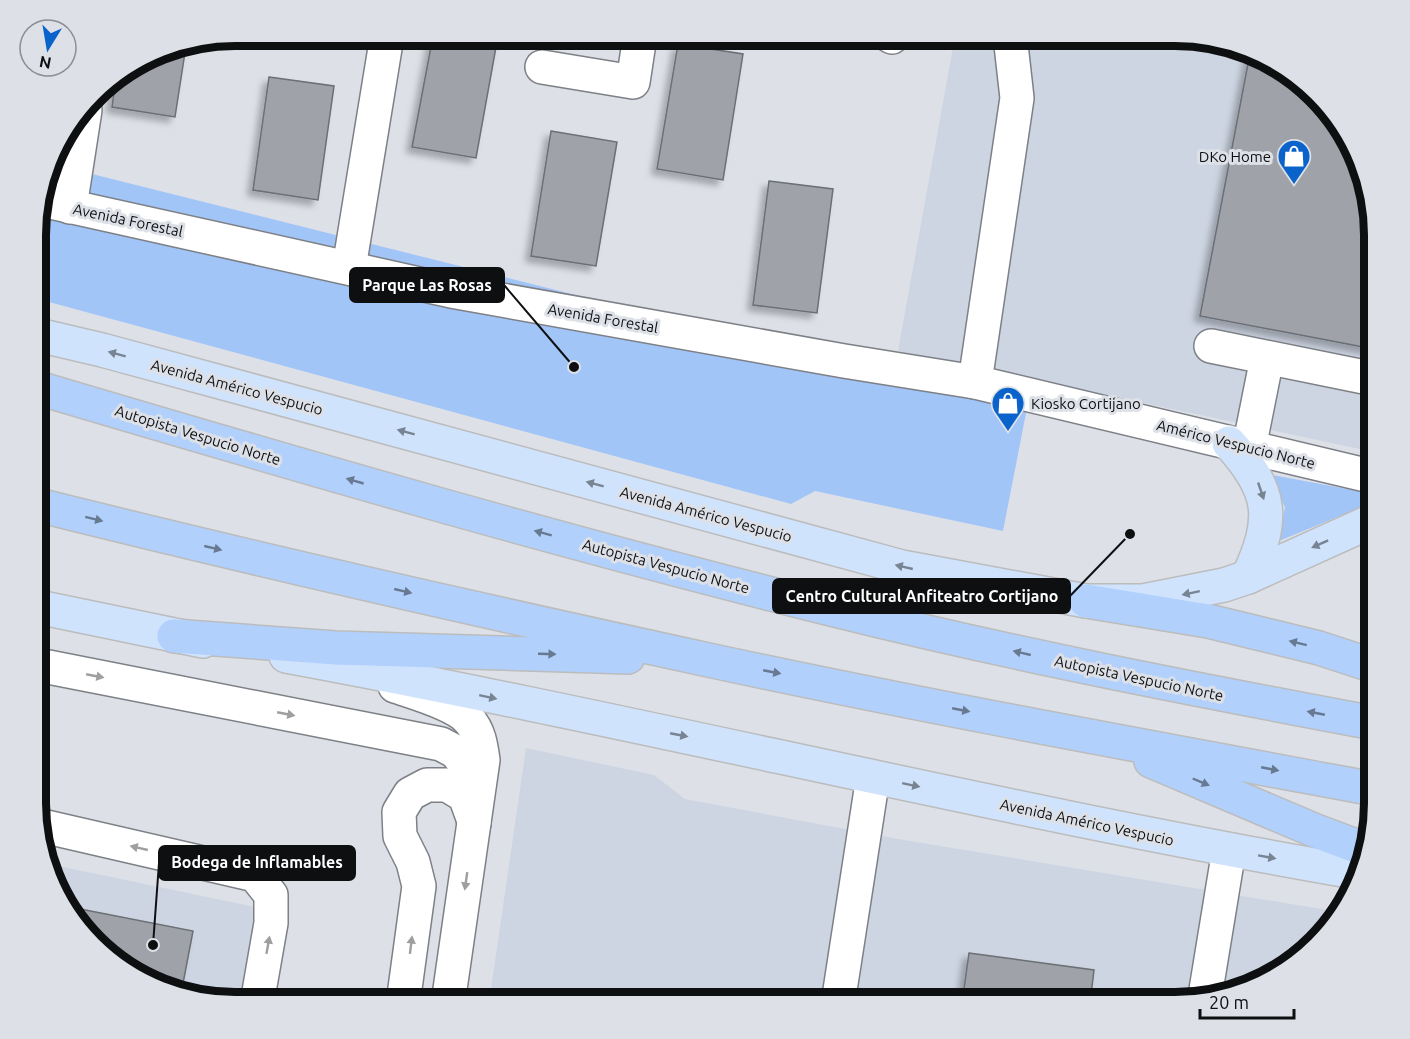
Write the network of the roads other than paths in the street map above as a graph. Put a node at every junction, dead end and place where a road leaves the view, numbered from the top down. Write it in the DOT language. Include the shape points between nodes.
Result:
graph roads {
  1 [pos="385,46"];
  2 [pos="638,46"];
  3 [pos="1012,47"];
  4 [pos="542,67"];
  5 [pos="78,133"];
  6 [pos="55,203"];
  7 [pos="349,268"];
  8 [pos="46,337"];
  9 [pos="1211,346"];
  10 [pos="1267,358"];
  11 [pos="886,368"];
  12 [pos="1363,377"];
  13 [pos="975,381"];
  14 [pos="46,390"];
  15 [pos="1239,446"];
  16 [pos="1363,474"];
  17 [pos="46,507"];
  18 [pos="1363,525"];
  19 [pos="1248,577"];
  20 [pos="1086,601"];
  21 [pos="47,610"];
  22 [pos="174,636"];
  23 [pos="715,661"];
  24 [pos="1363,662"];
  25 [pos="47,667"];
  26 [pos="349,668"];
  27 [pos="1363,721"];
  28 [pos="1089,735"];
  29 [pos="873,777"];
  30 [pos="1363,787"];
  31 [pos="474,823"];
  32 [pos="48,827"];
  33 [pos="1358,847"];
  34 [pos="1229,850"];
  35 [pos="1351,871"];
  36 [pos="1206,990"];
  37 [pos="259,992"];
  38 [pos="405,992"];
  39 [pos="450,992"];
  40 [pos="840,992"];
  1 -- 7 [label="street"];
  2 -- 4 [label="street" via="633,82"];
  3 -- 13 [label="street" via="1017,98"];
  5 -- 6 [label="street"];
  6 -- 7 [label="street, Avenida Forestal"];
  7 -- 11 [label="street, Avenida Forestal" via="451,291"];
  20 -- 8 [label="main road, Avenida Américo Vespucio, one-way" via="902,567"];
  9 -- 10 [label="street"];
  10 -- 12 [label="street"];
  10 -- 15 [label="street"];
  11 -- 13 [label="street, Américo Vespucio Norte"];
  13 -- 15 [label="street, Américo Vespucio Norte"];
  27 -- 14 [label="highway, Autopista Vespucio Norte, one-way" via="1078,666 833,610 395,493"];
  15 -- 16 [label="street, Américo Vespucio Norte"];
  15 -- 19 [label="main road, one-way" via="1265,503 1264,538"];
  17 -- 23 [label="highway, one-way"];
  18 -- 19 [label="main road, Avenida Américo Vespucio, one-way"];
  19 -- 20 [label="main road, Avenida Américo Vespucio, one-way" via="1153,599"];
  24 -- 20 [label="highway, one-way" via="1208,621"];
  21 -- 22 [label="main road, Avenida Américo Vespucio"];
  22 -- 23 [label="highway, one-way" via="336,648"];
  22 -- 26 [label="main road, Avenida Américo Vespucio"];
  23 -- 28 [label="highway, one-way"];
  25 -- 31 [label="street, one-way" via="441,744 456,752 467,767"];
  26 -- 29 [label="main road, Avenida Américo Vespucio, one-way"];
  26 -- 31 [label="street" via="455,709 469,719 479,738 483,760"];
  28 -- 30 [label="highway, one-way"];
  28 -- 33 [label="highway, one-way"];
  29 -- 34 [label="main road, Avenida Américo Vespucio, one-way"];
  29 -- 40 [label="street"];
  38 -- 31 [label="street, one-way" via="419,886 400,836 399,813 411,794 427,785 447,785 465,796"];
  31 -- 39 [label="street, one-way"];
  37 -- 32 [label="street, one-way" via="271,923 271,896 255,875"];
  34 -- 35 [label="main road, Avenida Américo Vespucio, one-way"];
  34 -- 36 [label="street"];
}
